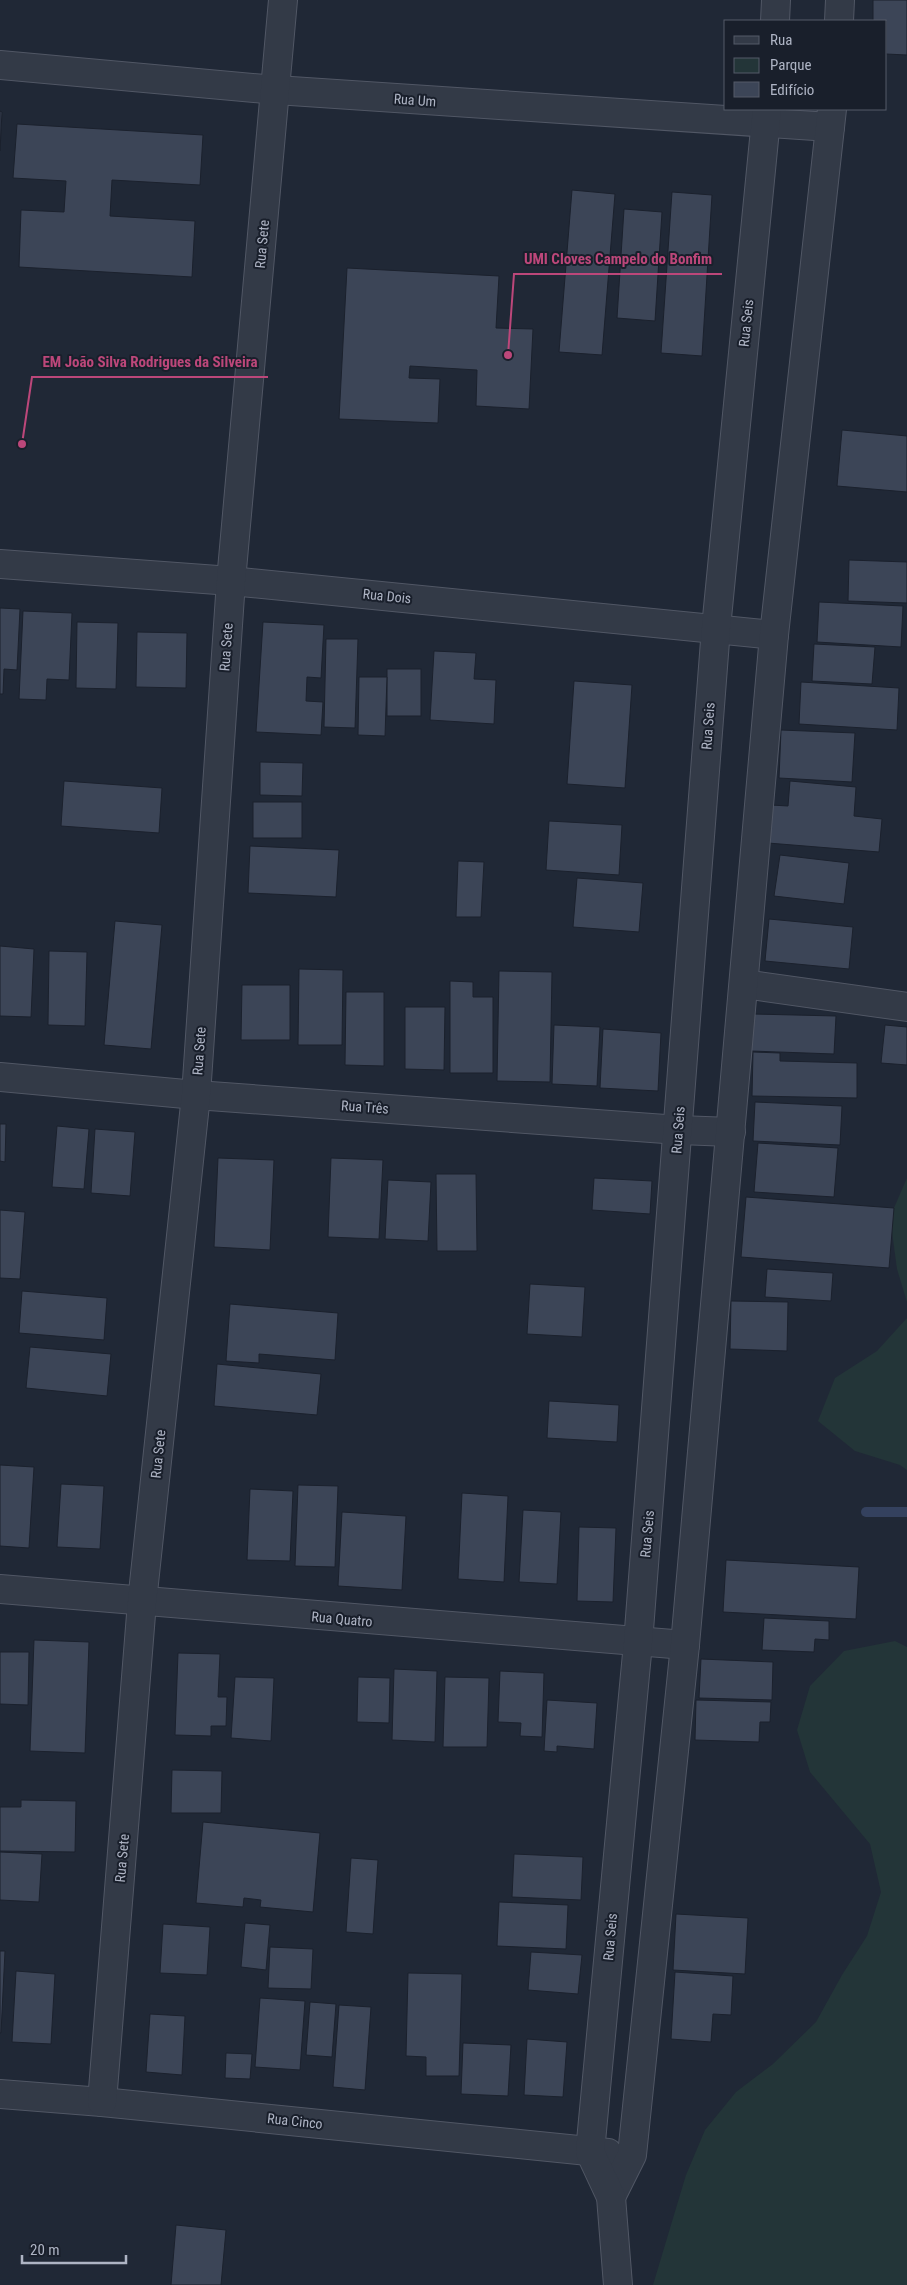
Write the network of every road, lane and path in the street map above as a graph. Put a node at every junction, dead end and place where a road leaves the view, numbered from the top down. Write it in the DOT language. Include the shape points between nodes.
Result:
graph roads {
  1 [pos="283,0"];
  2 [pos="776,0"];
  3 [pos="840,0"];
  4 [pos="775,20"];
  5 [pos="839,20"];
  6 [pos="0,65"];
  7 [pos="276,90"];
  8 [pos="766,116"];
  9 [pos="831,118"];
  10 [pos="0,564"];
  11 [pos="231,581"];
  12 [pos="716,628"];
  13 [pos="774,635"];
  14 [pos="744,984"];
  15 [pos="907,1007"];
  16 [pos="0,1077"];
  17 [pos="196,1095"];
  18 [pos="679,1130"];
  19 [pos="730,1132"];
  20 [pos="0,1589"];
  21 [pos="142,1602"];
  22 [pos="638,1643"];
  23 [pos="685,1646"];
  24 [pos="0,2094"];
  25 [pos="102,2102"];
  26 [pos="590,2152"];
  27 [pos="632,2155"];
  28 [pos="611,2197"];
  29 [pos="618,2285"];
  1 -- 7 [label="street, Rua Sete"];
  2 -- 4 [label="street"];
  3 -- 5 [label="street"];
  6 -- 7 [label="street, Rua Um"];
  7 -- 8 [label="street, Rua Um"];
  7 -- 11 [label="street, Rua Sete"];
  8 -- 9 [label="street, Rua Um"];
  8 -- 12 [label="street, Rua Seis"];
  9 -- 13 [label="street"];
  10 -- 11 [label="street, Rua Dois"];
  11 -- 12 [label="street, Rua Dois"];
  11 -- 17 [label="street, Rua Sete"];
  12 -- 13 [label="street, Rua Dois"];
  12 -- 18 [label="street, Rua Seis"];
  13 -- 14 [label="street"];
  14 -- 15 [label="street"];
  14 -- 19 [label="street"];
  16 -- 17 [label="street, Rua Três"];
  17 -- 18 [label="street, Rua Três"];
  17 -- 21 [label="street, Rua Sete"];
  18 -- 19 [label="street, Rua Três"];
  18 -- 22 [label="street, Rua Seis"];
  19 -- 23 [label="street"];
  20 -- 21 [label="street, Rua Quatro"];
  21 -- 22 [label="street, Rua Quatro"];
  21 -- 25 [label="street, Rua Sete"];
  22 -- 23 [label="street, Rua Quatro"];
  22 -- 26 [label="street, Rua Seis"];
  23 -- 27 [label="street"];
  24 -- 25 [label="street, Rua Cinco"];
  25 -- 26 [label="street, Rua Cinco"];
  26 -- 27 [label="street, Rua Cinco"];
  26 -- 28 [label="street"];
  27 -- 28 [label="street"];
  28 -- 29 [label="street"];
}
